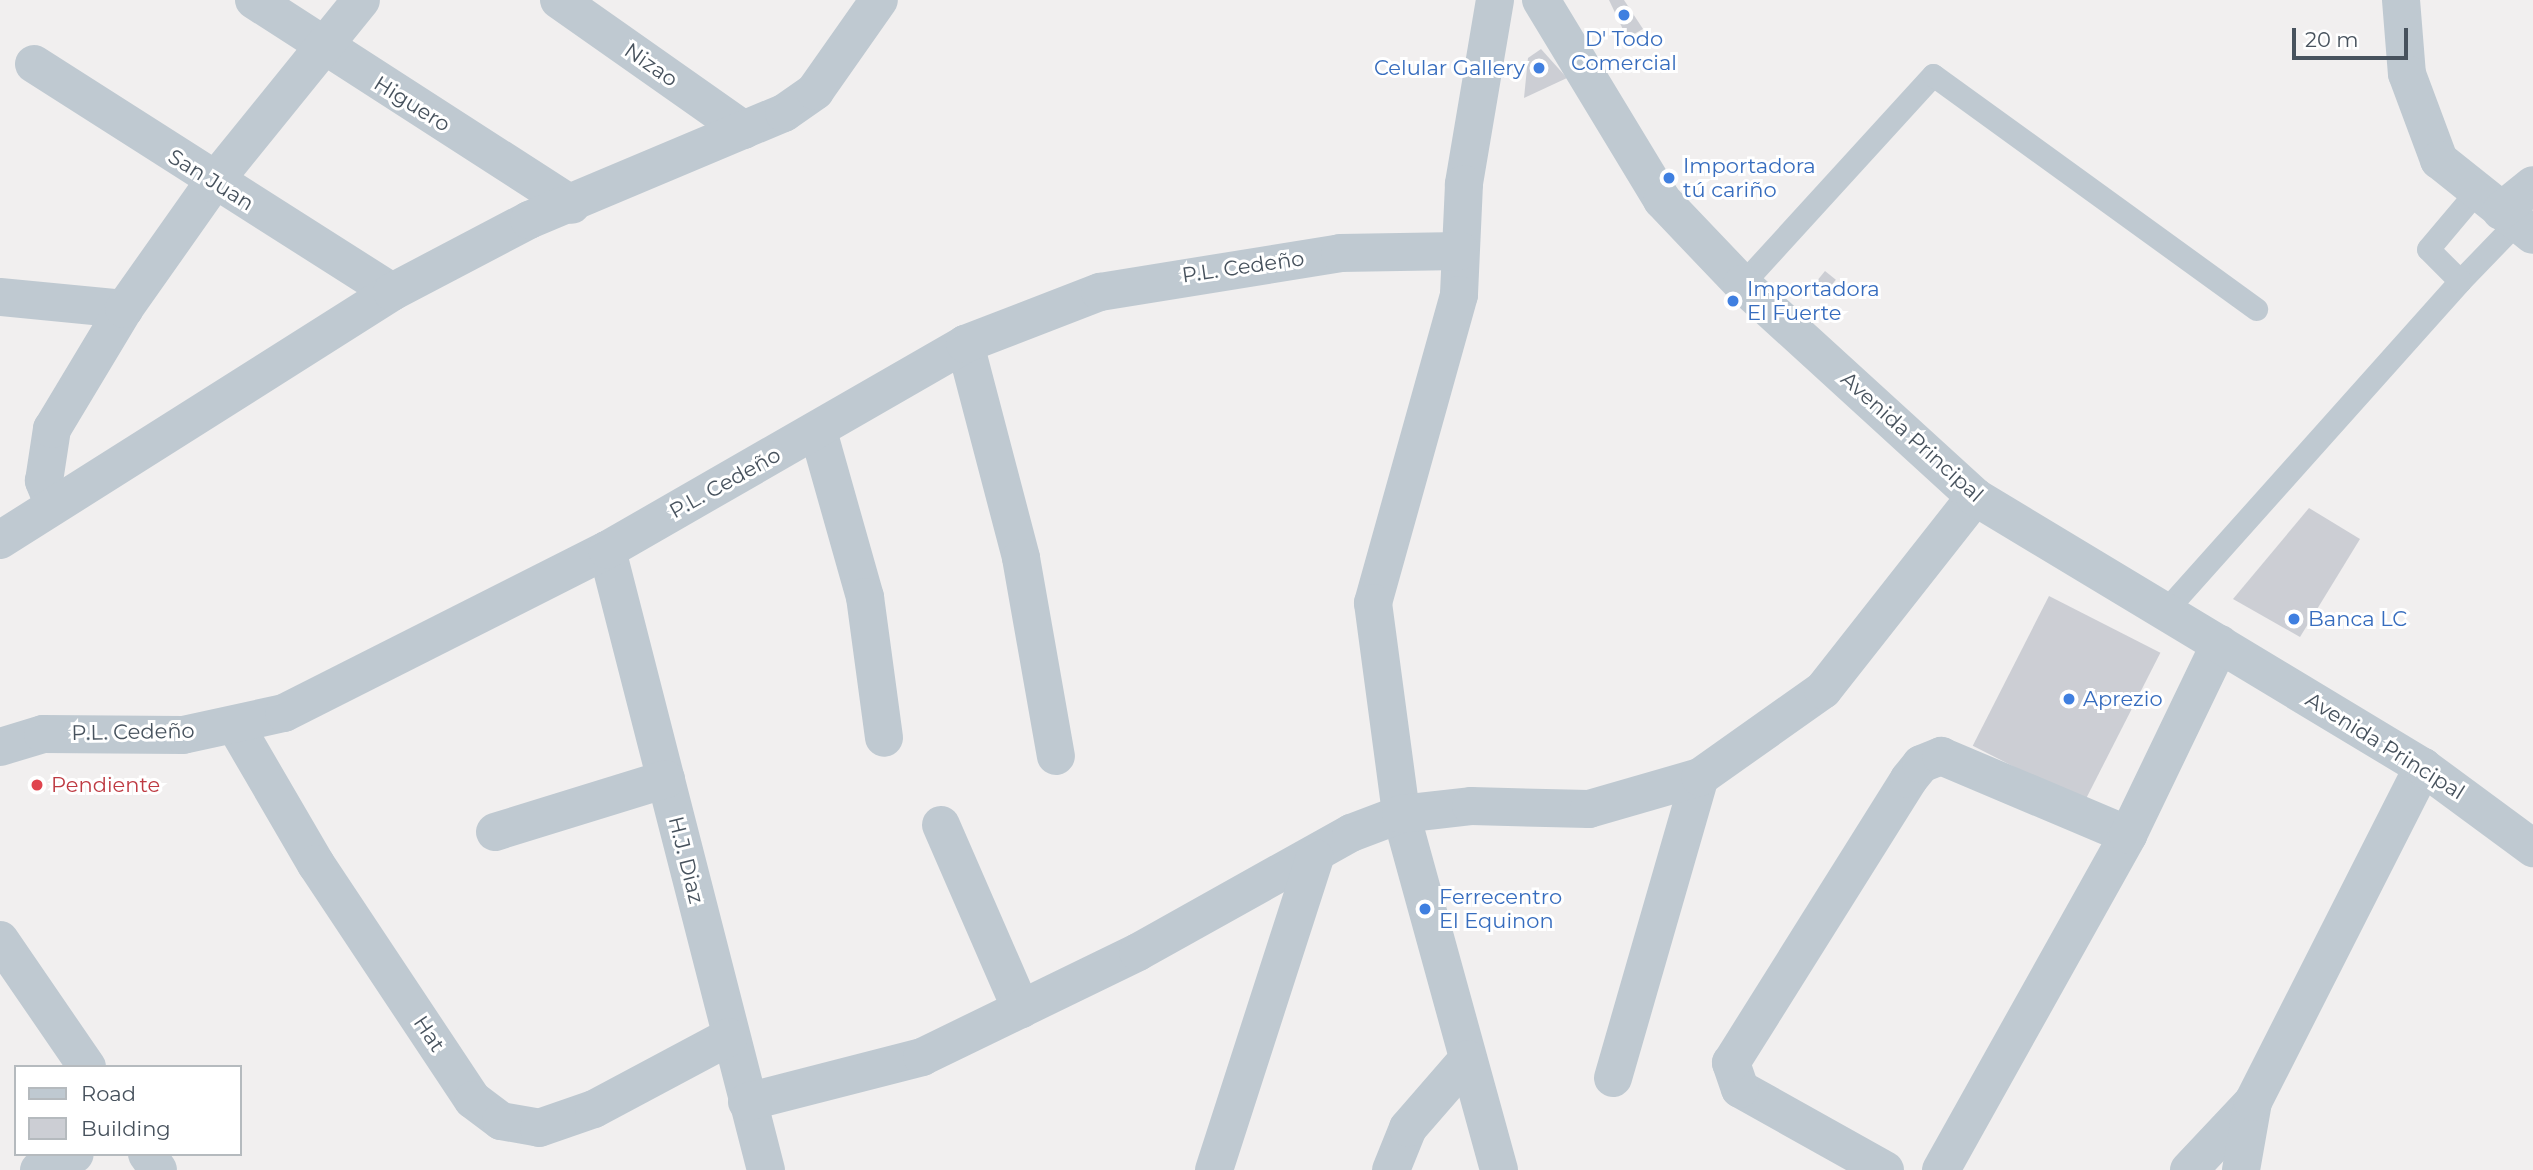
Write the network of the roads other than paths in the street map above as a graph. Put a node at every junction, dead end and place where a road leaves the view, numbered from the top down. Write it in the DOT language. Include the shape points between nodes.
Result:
graph roads {
  1 [pos="254,0"];
  2 [pos="361,0"];
  3 [pos="559,0"];
  4 [pos="1495,0"];
  5 [pos="2401,0"];
  6 [pos="875,1"];
  7 [pos="1542,1"];
  8 [pos="321,48"];
  9 [pos="34,64"];
  10 [pos="744,130"];
  11 [pos="213,183"];
  12 [pos="2533,185"];
  13 [pos="572,205"];
  14 [pos="2507,215"];
  15 [pos="1460,251"];
  16 [pos="2460,281"];
  17 [pos="1742,284"];
  18 [pos="392,292"];
  19 [pos="0,297"];
  20 [pos="124,309"];
  21 [pos="2256,309"];
  22 [pos="965,344"];
  23 [pos="818,431"];
  24 [pos="1975,496"];
  25 [pos="52,501"];
  26 [pos="0,540"];
  27 [pos="607,550"];
  28 [pos="2165,611"];
  29 [pos="2220,644"];
  30 [pos="236,725"];
  31 [pos="884,738"];
  32 [pos="0,747"];
  33 [pos="1056,757"];
  34 [pos="2423,767"];
  35 [pos="1700,777"];
  36 [pos="666,779"];
  37 [pos="1401,814"];
  38 [pos="941,825"];
  39 [pos="495,832"];
  40 [pos="2128,835"];
  41 [pos="2533,848"];
  42 [pos="1315,858"];
  43 [pos="0,940"];
  44 [pos="1021,1009"];
  45 [pos="729,1037"];
  46 [pos="1468,1059"];
  47 [pos="86,1065"];
  48 [pos="1613,1078"];
  49 [pos="747,1102"];
  50 [pos="2253,1102"];
  51 [pos="71,1156"];
  52 [pos="40,1170"];
  53 [pos="766,1170"];
  54 [pos="1214,1170"];
  55 [pos="1391,1170"];
  56 [pos="1499,1170"];
  57 [pos="1885,1170"];
  58 [pos="1941,1170"];
  59 [pos="2189,1170"];
  60 [pos="2241,1170"];
  1 -- 8 [label="street, Higuero"];
  2 -- 8 [label="street"];
  3 -- 10 [label="street, Nizao"];
  4 -- 15 [label="street" via="1464,184"];
  5 -- 14 [label="street" via="2407,74 2439,160"];
  6 -- 10 [label="street" via="815,90"];
  7 -- 17 [label="street, Avenida Principal" via="1662,200"];
  8 -- 11 [label="street"];
  8 -- 13 [label="street, Higuero"];
  9 -- 11 [label="street, San Juan"];
  10 -- 13 [label="street"];
  11 -- 18 [label="street, San Juan"];
  11 -- 20 [label="street"];
  12 -- 14 [label="street"];
  13 -- 18 [label="street" via="529,220"];
  14 -- 16 [label="lane"];
  14 -- 16 [label="lane" via="2428,248"];
  15 -- 22 [label="street, P.L. Cedeño" via="1340,253 1154,280 1100,292"];
  15 -- 37 [label="street" via="1459,295 1373,603"];
  16 -- 28 [label="lane"];
  17 -- 21 [label="lane" via="1933,75"];
  17 -- 24 [label="street, Avenida Principal"];
  18 -- 25 [label="street"];
  19 -- 20 [label="street"];
  20 -- 25 [label="street" via="51,429 44,481"];
  22 -- 23 [label="street, P.L. Cedeño"];
  22 -- 33 [label="street" via="1021,558"];
  23 -- 27 [label="street, P.L. Cedeño"];
  23 -- 31 [label="street" via="864,597"];
  24 -- 28 [label="street, Avenida Principal"];
  24 -- 35 [label="street" via="1823,690"];
  25 -- 26 [label="street"];
  27 -- 30 [label="street, P.L. Cedeño" via="284,713"];
  27 -- 36 [label="street, H.J. Diaz"];
  28 -- 29 [label="street, Avenida Principal"];
  29 -- 34 [label="street, Avenida Principal"];
  29 -- 40 [label="street"];
  30 -- 32 [label="street, P.L. Cedeño" via="183,734 43,734"];
  30 -- 45 [label="street, Hat" via="316,864 458,1078 474,1100 501,1121 539,1128 594,1109"];
  34 -- 41 [label="street, Avenida Principal"];
  34 -- 50 [label="street"];
  35 -- 37 [label="street" via="1589,809 1471,806"];
  35 -- 48 [label="street"];
  36 -- 39 [label="street"];
  36 -- 45 [label="street, H.J. Diaz"];
  37 -- 42 [label="street" via="1350,833"];
  37 -- 46 [label="street"];
  38 -- 44 [label="street"];
  40 -- 57 [label="street" via="1941,757 1921,764 1909,779 1731,1063 1740,1089"];
  40 -- 58 [label="street"];
  42 -- 44 [label="street"];
  42 -- 54 [label="street"];
  43 -- 47 [label="street"];
  44 -- 49 [label="street" via="889,1070"];
  45 -- 49 [label="street, H.J. Diaz"];
  46 -- 55 [label="street" via="1408,1128"];
  46 -- 56 [label="street"];
  49 -- 53 [label="street, H.J. Diaz"];
  50 -- 59 [label="street"];
  50 -- 60 [label="street"];
  51 -- 52 [label="street"];
}
